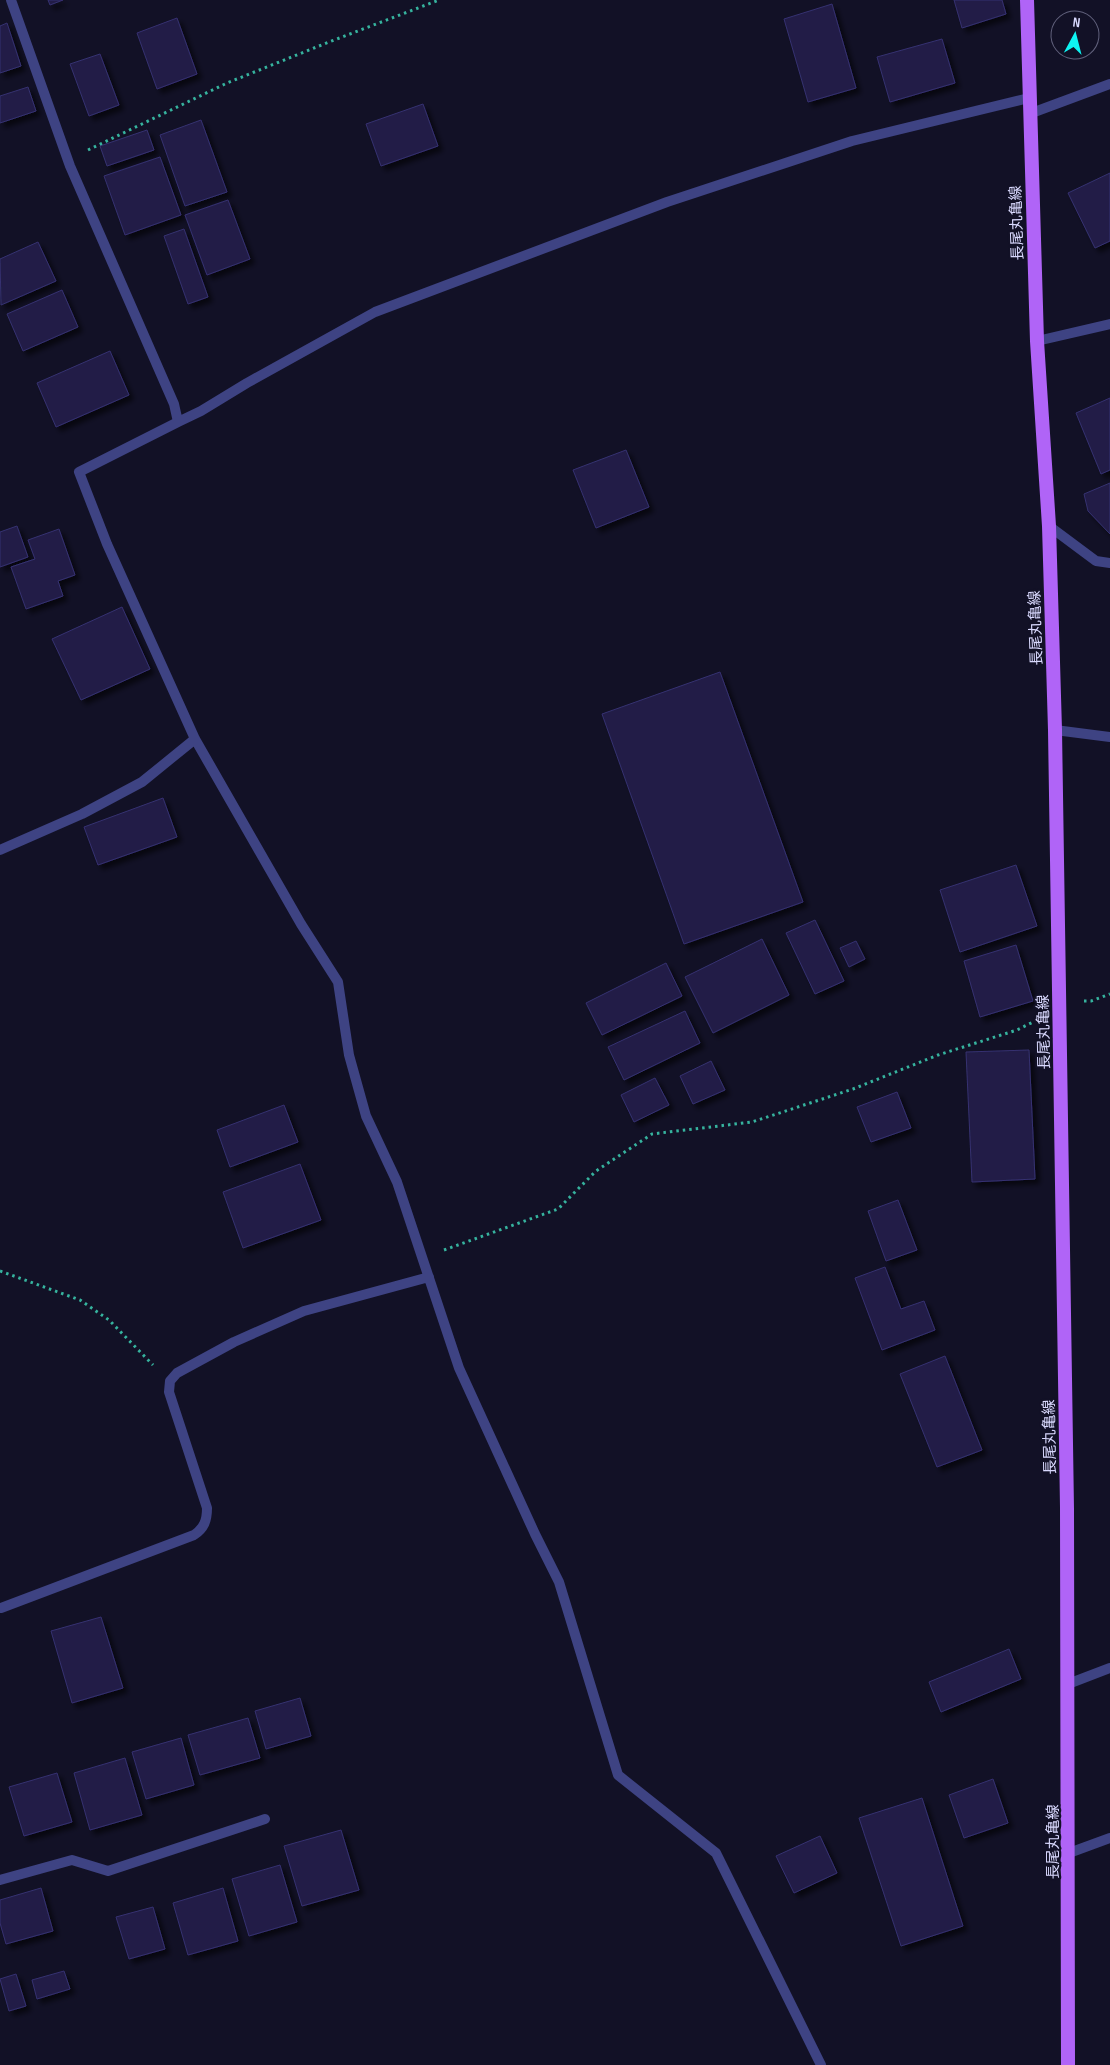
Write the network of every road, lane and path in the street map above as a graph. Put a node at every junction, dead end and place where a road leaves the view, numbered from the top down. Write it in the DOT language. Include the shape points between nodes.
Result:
graph roads {
  1 [pos="11,0"];
  2 [pos="439,0"];
  3 [pos="1027,0"];
  4 [pos="1110,84"];
  5 [pos="1029,98"];
  6 [pos="1029,114"];
  7 [pos="68,159"];
  8 [pos="1110,324"];
  9 [pos="1037,341"];
  10 [pos="178,422"];
  11 [pos="1048,526"];
  12 [pos="1110,564"];
  13 [pos="1055,730"];
  14 [pos="1110,737"];
  15 [pos="195,739"];
  16 [pos="0,850"];
  17 [pos="1060,1008"];
  18 [pos="422,1258"];
  19 [pos="0,1271"];
  20 [pos="429,1278"];
  21 [pos="170,1381"];
  22 [pos="1,1608"];
  23 [pos="1110,1668"];
  24 [pos="1068,1684"];
  25 [pos="265,1819"];
  26 [pos="1110,1838"];
  27 [pos="1069,1853"];
  28 [pos="0,1880"];
  29 [pos="821,2065"];
  30 [pos="1068,2065"];
  1 -- 7 [label="street"];
  2 -- 7 [label="path" via="227,83"];
  3 -- 5 [label="main road, 長尾丸亀線"];
  4 -- 6 [label="street"];
  5 -- 6 [label="main road, 長尾丸亀線"];
  5 -- 10 [label="street" via="842,144 667,202 384,309"];
  6 -- 9 [label="main road, 長尾丸亀線"];
  7 -- 10 [label="street" via="174,404"];
  8 -- 9 [label="street"];
  9 -- 11 [label="main road, 長尾丸亀線"];
  10 -- 15 [label="street" via="79,472 106,544"];
  11 -- 12 [label="street" via="1096,561"];
  11 -- 13 [label="main road, 長尾丸亀線"];
  13 -- 14 [label="street"];
  13 -- 17 [label="main road, 長尾丸亀線"];
  15 -- 16 [label="street" via="142,782 82,814"];
  15 -- 18 [label="street" via="300,924 338,982 349,1055 366,1116 397,1182"];
  17 -- 18 [label="path" via="1018,1030 938,1055 853,1089 752,1122 652,1134 596,1171 558,1208"];
  17 -- 24 [label="main road, 長尾丸亀線"];
  18 -- 20 [label="street"];
  19 -- 21 [label="path" via="80,1300 109,1320"];
  20 -- 21 [label="street" via="304,1310 234,1342 176,1373"];
  20 -- 29 [label="street" via="459,1368 559,1582 618,1776 716,1853"];
  21 -- 22 [label="street" via="169,1392 207,1508 208,1519 202,1529 194,1535"];
  23 -- 24 [label="street"];
  24 -- 27 [label="main road, 長尾丸亀線"];
  25 -- 28 [label="street" via="108,1871 72,1860"];
  26 -- 27 [label="street"];
  27 -- 30 [label="main road, 長尾丸亀線"];
}
